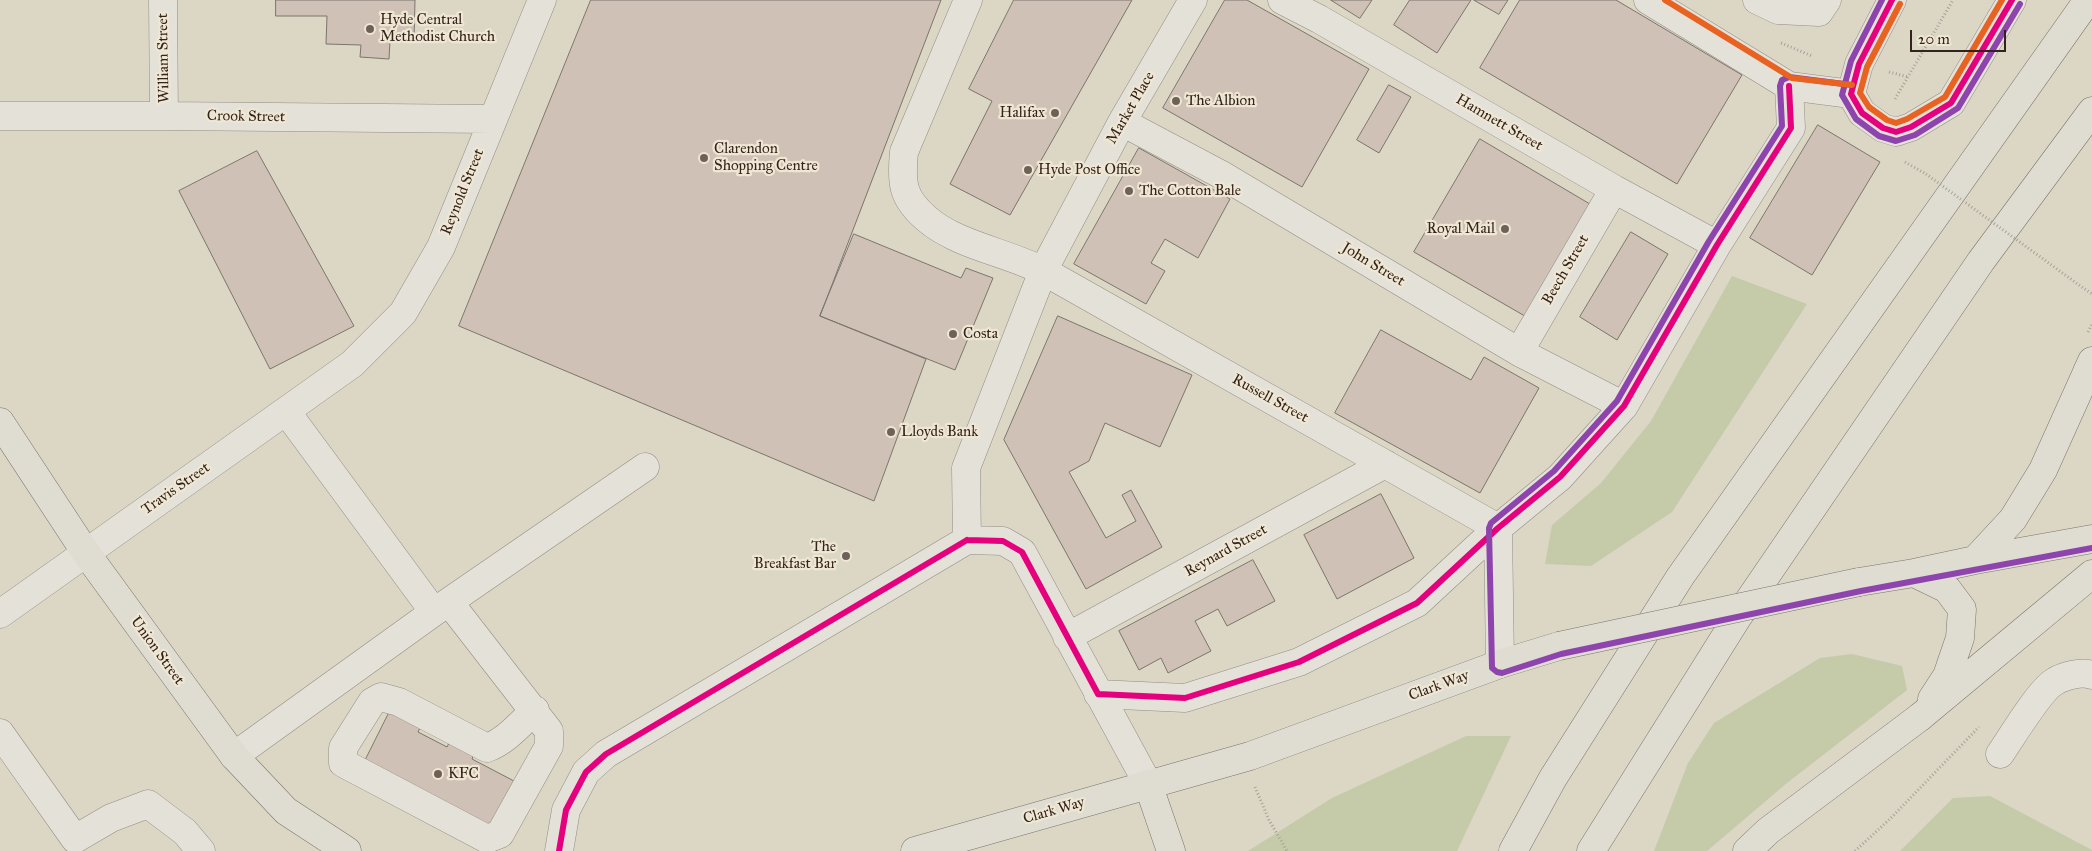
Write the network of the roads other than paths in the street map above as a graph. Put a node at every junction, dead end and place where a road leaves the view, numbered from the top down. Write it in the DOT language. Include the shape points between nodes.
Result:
graph roads {
  1 [pos="163,0"];
  2 [pos="542,0"];
  3 [pos="968,0"];
  4 [pos="1193,0"];
  5 [pos="1282,0"];
  6 [pos="1648,0"];
  7 [pos="1757,0"];
  8 [pos="1827,0"];
  9 [pos="1892,0"];
  10 [pos="2012,0"];
  11 [pos="2088,0"];
  12 [pos="1789,86"];
  13 [pos="1851,94"];
  14 [pos="2092,111"];
  15 [pos="0,116"];
  16 [pos="164,116"];
  17 [pos="493,119"];
  18 [pos="1122,122"];
  19 [pos="1614,189"];
  20 [pos="1717,245"];
  21 [pos="1043,271"];
  22 [pos="1519,352"];
  23 [pos="352,364"];
  24 [pos="2091,371"];
  25 [pos="1624,406"];
  26 [pos="286,411"];
  27 [pos="0,422"];
  28 [pos="1385,464"];
  29 [pos="645,466"];
  30 [pos="1498,528"];
  31 [pos="2092,538"];
  32 [pos="967,540"];
  33 [pos="86,553"];
  34 [pos="1975,560"];
  35 [pos="1914,573"];
  36 [pos="2092,574"];
  37 [pos="442,607"];
  38 [pos="0,614"];
  39 [pos="1067,637"];
  40 [pos="1500,664"];
  41 [pos="2092,675"];
  42 [pos="1098,694"];
  43 [pos="1920,717"];
  44 [pos="542,721"];
  45 [pos="0,733"];
  46 [pos="2000,754"];
  47 [pos="234,756"];
  48 [pos="1148,784"];
  49 [pos="201,851"];
  50 [pos="347,851"];
  51 [pos="559,851"];
  52 [pos="915,851"];
  53 [pos="1171,851"];
  54 [pos="1513,851"];
  55 [pos="1591,851"];
  56 [pos="1747,851"];
  1 -- 16 [label="street, William Street"];
  2 -- 17 [label="street, Reynold Street"];
  3 -- 21 [label="street, Russell Street" via="904,152 902,174 905,194 914,208 947,232"];
  4 -- 18 [label="street, Market Place"];
  5 -- 19 [label="street, Hamnett Street"];
  6 -- 12 [label="street"];
  7 -- 8 [label="street" via="1778,10 1819,12"];
  9 -- 13 [label="street" via="1859,64"];
  10 -- 13 [label="street" via="1951,102 1911,127 1896,132 1883,128 1862,113"];
  11 -- 54 [label="main road" via="1680,577 1554,778"];
  12 -- 13 [label="street"];
  12 -- 20 [label="street" via="1791,128"];
  14 -- 55 [label="main road" via="1981,261 1737,618"];
  15 -- 16 [label="street, Crook Street"];
  16 -- 17 [label="street, Crook Street"];
  17 -- 23 [label="street, Reynold Street" via="441,247 403,314"];
  18 -- 21 [label="street, Market Place"];
  18 -- 22 [label="street, John Street" via="1220,174"];
  19 -- 20 [label="street, Hamnett Street"];
  19 -- 22 [label="street, Beech Street"];
  20 -- 25 [label="street"];
  21 -- 28 [label="street, Russell Street"];
  21 -- 32 [label="street, Market Place" via="966,468"];
  22 -- 25 [label="street, John Street"];
  23 -- 26 [label="street, Travis Street"];
  24 -- 34 [label="main road" via="2043,470 2018,511"];
  25 -- 30 [label="street" via="1560,477"];
  26 -- 33 [label="street, Travis Street"];
  26 -- 37 [label="street"];
  27 -- 33 [label="main road, Union Street"];
  28 -- 30 [label="street, Russell Street"];
  28 -- 39 [label="street, Reynard Street"];
  29 -- 37 [label="street"];
  30 -- 40 [label="street"];
  30 -- 42 [label="street" via="1417,603 1299,662 1185,698"];
  31 -- 34 [label="main road, Clark Way"];
  32 -- 39 [label="street" via="1003,541 1022,552"];
  32 -- 51 [label="street" via="606,754 586,772 566,810"];
  33 -- 38 [label="street, Travis Street"];
  33 -- 47 [label="main road, Union Street"];
  34 -- 35 [label="main road, Clark Way"];
  35 -- 40 [label="main road, Clark Way, bridge" via="1559,646"];
  35 -- 43 [label="main road" via="1947,589 1962,609 1960,638 1948,676"];
  36 -- 43 [label="main road"];
  37 -- 44 [label="street"];
  37 -- 47 [label="street"];
  39 -- 42 [label="street"];
  40 -- 48 [label="main road, Clark Way" via="1242,758"];
  41 -- 46 [label="street" via="2070,675 2053,682"];
  42 -- 48 [label="street"];
  43 -- 56 [label="main road" via="1768,831"];
  44 -- 44 [label="street" via="549,746 500,834 487,839 343,763 342,748 372,702 382,697 399,702 487,748"];
  45 -- 49 [label="street" via="75,838 111,818 148,804 185,832"];
  47 -- 50 [label="main road, Union Street" via="286,811"];
  48 -- 52 [label="main road, Clark Way"];
  48 -- 53 [label="main road"];
}
